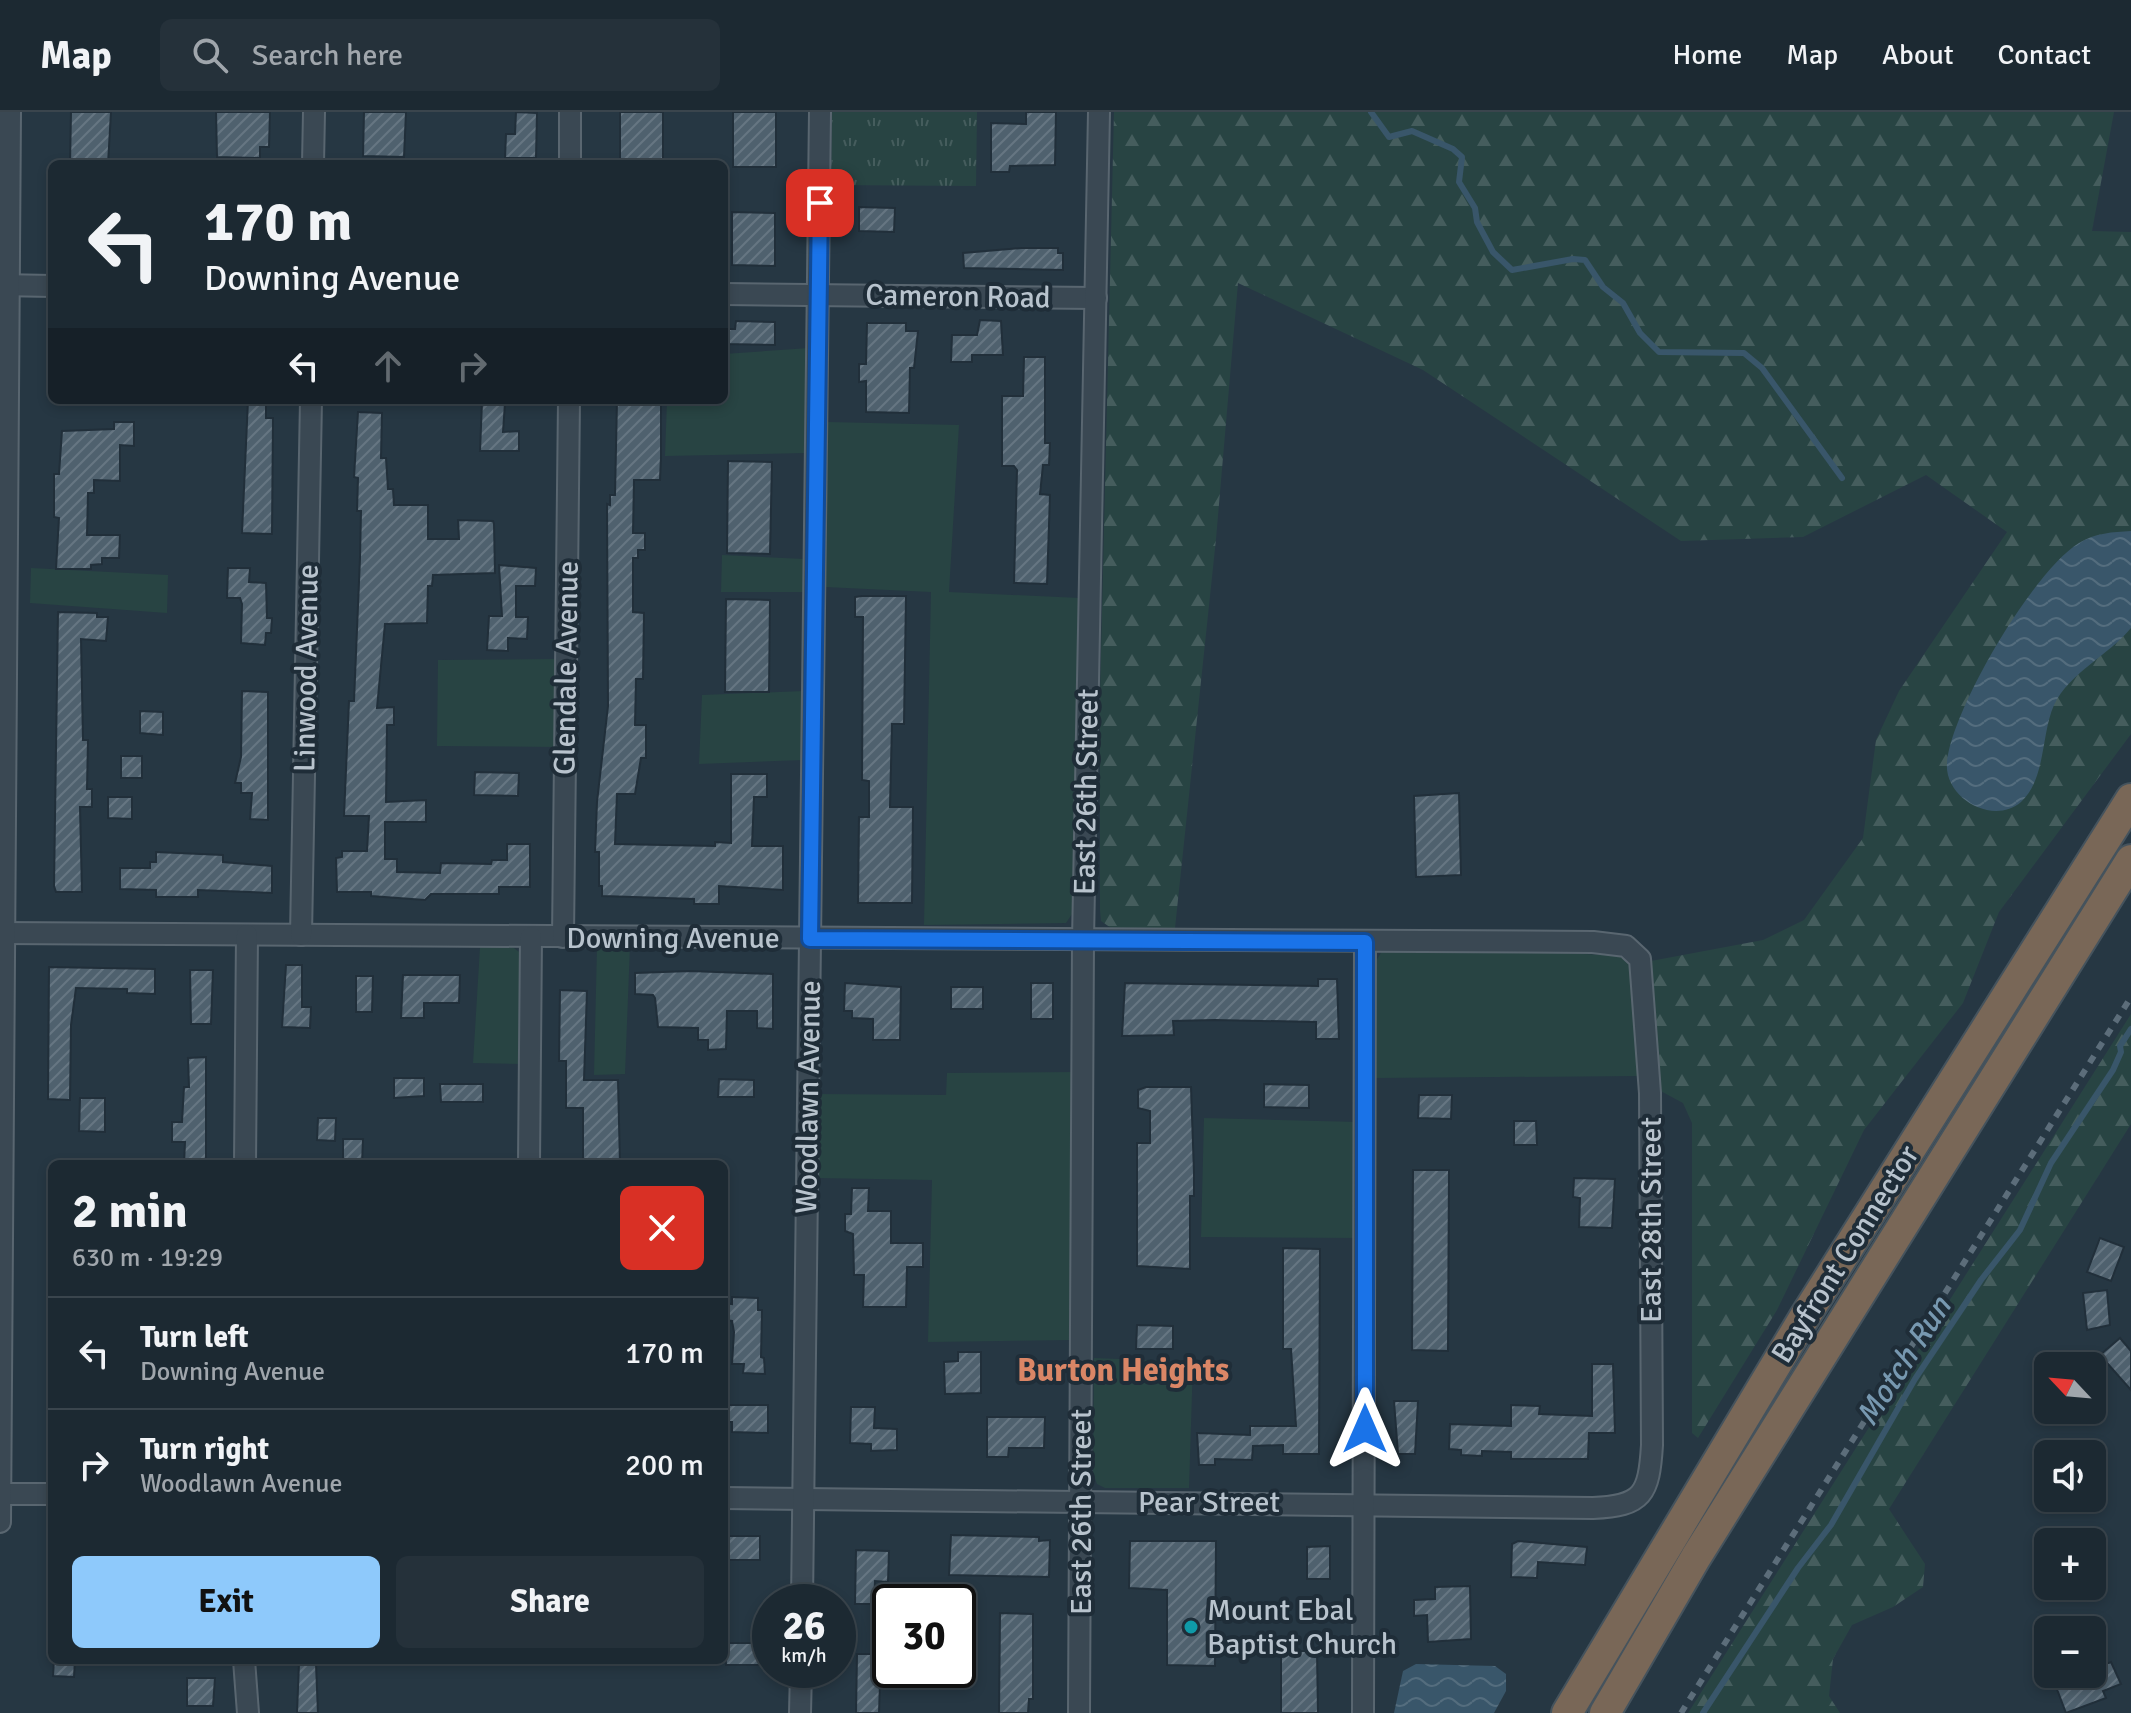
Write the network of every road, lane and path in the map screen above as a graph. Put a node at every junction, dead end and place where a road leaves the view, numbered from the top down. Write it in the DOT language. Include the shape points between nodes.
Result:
graph roads {
  1 [pos="10,112"];
  2 [pos="314,112"];
  3 [pos="570,112"];
  4 [pos="820,112"];
  5 [pos="1099,112"];
  6 [pos="313,160"];
  7 [pos="570,160"];
  8 [pos="5,285"];
  9 [pos="48,286"];
  10 [pos="728,294"];
  11 [pos="820,295"];
  12 [pos="1096,298"];
  13 [pos="311,404"];
  14 [pos="569,404"];
  15 [pos="2131,799"];
  16 [pos="2131,860"];
  17 [pos="2,933"];
  18 [pos="247,935"];
  19 [pos="301,935"];
  20 [pos="531,937"];
  21 [pos="563,937"];
  22 [pos="810,939"];
  23 [pos="1083,940"];
  24 [pos="1365,942"];
  25 [pos="1633,948"];
  26 [pos="245,1160"];
  27 [pos="529,1160"];
  28 [pos="0,1494"];
  29 [pos="48,1494"];
  30 [pos="1643,1494"];
  31 [pos="728,1498"];
  32 [pos="803,1499"];
  33 [pos="1082,1501"];
  34 [pos="1365,1503"];
  35 [pos="0,1522"];
  36 [pos="802,1584"];
  37 [pos="244,1664"];
  38 [pos="801,1688"];
  39 [pos="248,1713"];
  40 [pos="800,1713"];
  41 [pos="1079,1713"];
  42 [pos="1363,1713"];
  43 [pos="1567,1713"];
  44 [pos="1605,1713"];
  1 -- 8 [label="street"];
  2 -- 6 [label="street"];
  3 -- 7 [label="street"];
  4 -- 11 [label="street, Woodlawn Avenue"];
  5 -- 12 [label="street, East 26th Street"];
  8 -- 9 [label="street"];
  8 -- 17 [label="street"];
  10 -- 11 [label="street, Cameron Road"];
  11 -- 12 [label="street, Cameron Road"];
  11 -- 22 [label="street, Woodlawn Avenue"];
  12 -- 23 [label="street, East 26th Street"];
  13 -- 19 [label="street, Linwood Avenue"];
  14 -- 21 [label="street, Glendale Avenue"];
  15 -- 43 [label="highway, Bayfront Connector" via="1804,1318"];
  16 -- 44 [label="highway, Bayfront Connector" via="1704,1543"];
  17 -- 18 [label="street, Downing Avenue"];
  17 -- 28 [label="street"];
  18 -- 19 [label="street, Downing Avenue"];
  18 -- 26 [label="street"];
  19 -- 20 [label="street, Downing Avenue"];
  20 -- 21 [label="street, Downing Avenue"];
  20 -- 27 [label="street"];
  21 -- 22 [label="street, Downing Avenue"];
  22 -- 23 [label="street, Downing Avenue"];
  22 -- 32 [label="street, Woodlawn Avenue"];
  23 -- 24 [label="street, Downing Avenue"];
  23 -- 33 [label="street, East 26th Street"];
  24 -- 25 [label="street, Downing Avenue" via="1593,942"];
  24 -- 34 [label="street"];
  25 -- 30 [label="street, East 28th Street" via="1642,966 1650,1093 1652,1445"];
  28 -- 29 [label="street"];
  28 -- 35 [label="street"];
  30 -- 34 [label="street, Pear Street" via="1617,1507 1593,1508"];
  31 -- 32 [label="street, Pear Street"];
  32 -- 33 [label="street, Pear Street"];
  32 -- 36 [label="street, Woodlawn Avenue"];
  33 -- 34 [label="street, Pear Street"];
  33 -- 41 [label="street, East 26th Street"];
  34 -- 42 [label="street"];
  37 -- 39 [label="street"];
  38 -- 40 [label="street"];
}
